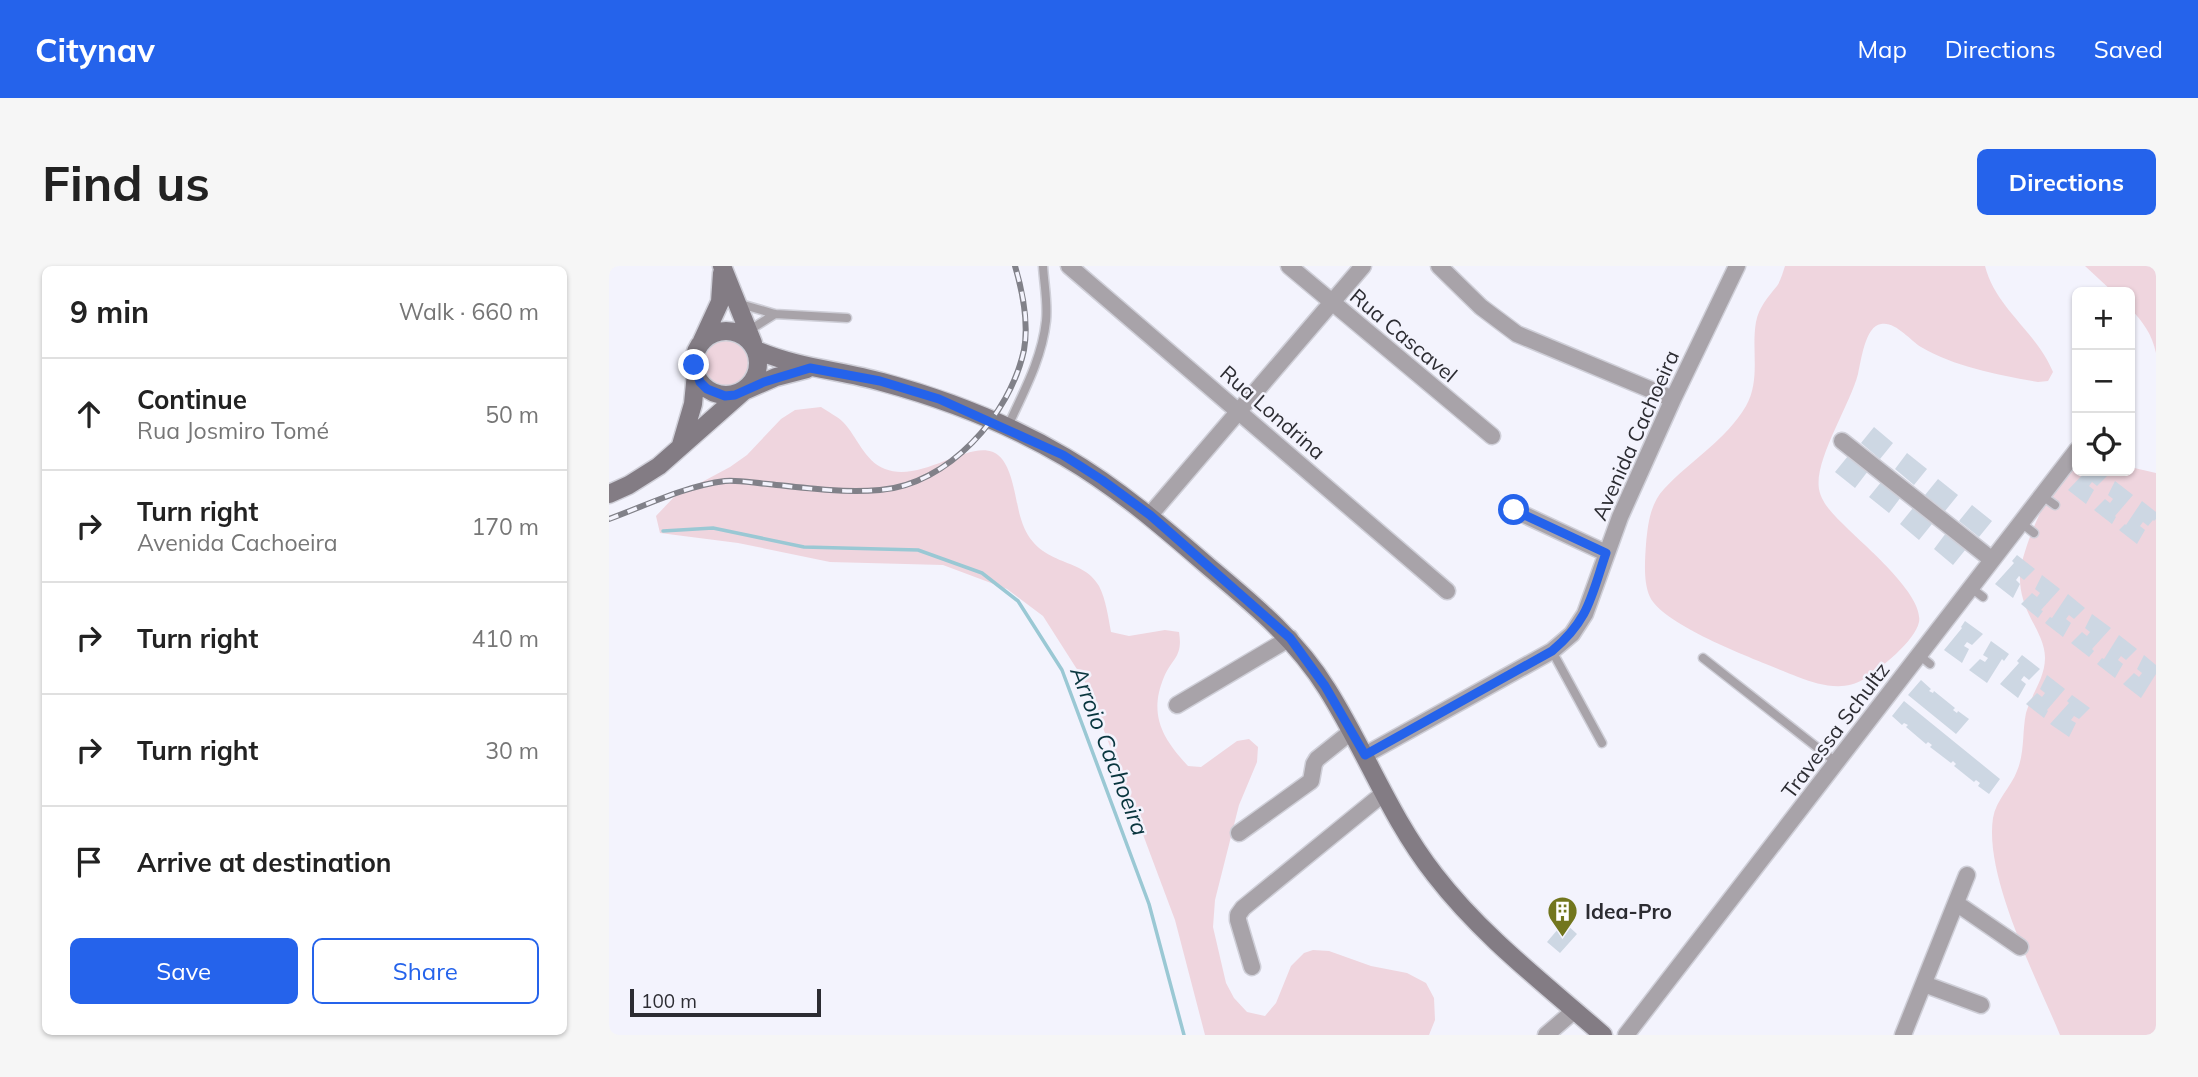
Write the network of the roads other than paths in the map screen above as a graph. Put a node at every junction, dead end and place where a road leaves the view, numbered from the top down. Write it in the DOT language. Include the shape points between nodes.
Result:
graph roads {
  1 [pos="722,266"];
  2 [pos="1043,266"];
  3 [pos="1069,266"];
  4 [pos="1289,266"];
  5 [pos="1363,266"];
  6 [pos="1439,266"];
  7 [pos="1736,266"];
  8 [pos="1331,301"];
  9 [pos="737,303"];
  10 [pos="775,314"];
  11 [pos="847,318"];
  12 [pos="748,331"];
  13 [pos="702,341"];
  14 [pos="756,350"];
  15 [pos="810,368"];
  16 [pos="696,373"];
  17 [pos="744,391"];
  18 [pos="1672,399"];
  19 [pos="1239,410"];
  20 [pos="1006,428"];
  21 [pos="1492,436"];
  22 [pos="1842,441"];
  23 [pos="681,446"];
  24 [pos="2072,456"];
  25 [pos="609,494"];
  26 [pos="2041,495"];
  27 [pos="2055,505"];
  28 [pos="1514,510"];
  29 [pos="1150,515"];
  30 [pos="2020,522"];
  31 [pos="2034,533"];
  32 [pos="1606,553"];
  33 [pos="1991,559"];
  34 [pos="1447,591"];
  35 [pos="1290,638"];
  36 [pos="1552,651"];
  37 [pos="1703,658"];
  38 [pos="1177,705"];
  39 [pos="1352,731"];
  40 [pos="1602,743"];
  41 [pos="1365,755"];
  42 [pos="1837,763"];
  43 [pos="1384,793"];
  44 [pos="1239,833"];
  45 [pos="1967,875"];
  46 [pos="1956,903"];
  47 [pos="2020,947"];
  48 [pos="1252,967"];
  49 [pos="1924,984"];
  50 [pos="1981,1005"];
  51 [pos="1574,1010"];
  52 [pos="1546,1035"];
  53 [pos="1603,1035"];
  54 [pos="1626,1035"];
  55 [pos="1903,1035"];
  1 -- 9 [label="main road"];
  1 -- 13 [label="main road" via="720,302"];
  2 -- 20 [label="lane" via="1047,318 1041,349"];
  3 -- 19 [label="street, Rua Londrina"];
  4 -- 8 [label="street, Rua Cascavel"];
  5 -- 8 [label="street"];
  6 -- 18 [label="street" via="1517,334"];
  7 -- 18 [label="street, Avenida Cachoeira"];
  8 -- 19 [label="street"];
  8 -- 21 [label="street, Rua Cascavel"];
  9 -- 10 [label="lane"];
  9 -- 12 [label="main road"];
  10 -- 11 [label="lane"];
  10 -- 12 [label="lane"];
  12 -- 14 [label="main road"];
  13 -- 14 [label="main road" via="731,331 750,341"];
  13 -- 16 [label="main road" via="695,356"];
  14 -- 15 [label="main road"];
  14 -- 17 [label="main road" via="759,368"];
  15 -- 17 [label="main road"];
  15 -- 20 [label="main road" via="880,381 939,399"];
  16 -- 17 [label="main road" via="715,394"];
  16 -- 23 [label="main road" via="694,404"];
  17 -- 23 [label="main road"];
  18 -- 32 [label="street, Avenida Cachoeira"];
  19 -- 29 [label="street"];
  19 -- 34 [label="street, Rua Londrina"];
  20 -- 29 [label="main road" via="1063,455"];
  22 -- 33 [label="street"];
  23 -- 25 [label="main road" via="645,476"];
  24 -- 26 [label="street, Travessa Schultz"];
  26 -- 27 [label="lane"];
  26 -- 30 [label="street, Travessa Schultz"];
  28 -- 32 [label="street"];
  29 -- 35 [label="main road"];
  30 -- 31 [label="lane"];
  30 -- 33 [label="street, Travessa Schultz"];
  32 -- 36 [label="street, Avenida Cachoeira" via="1585,614 1572,634"];
  33 -- 42 [label="street, Travessa Schultz" via="1976,592"];
  35 -- 38 [label="street"];
  35 -- 39 [label="main road"];
  36 -- 40 [label="lane"];
  36 -- 41 [label="street, Avenida Cachoeira"];
  37 -- 42 [label="lane"];
  39 -- 41 [label="main road"];
  39 -- 44 [label="street" via="1317,759 1311,781"];
  41 -- 43 [label="main road"];
  42 -- 54 [label="street, Travessa Schultz"];
  43 -- 48 [label="street" via="1243,908 1238,920"];
  43 -- 51 [label="main road" via="1434,874 1479,926"];
  45 -- 46 [label="street"];
  46 -- 47 [label="street"];
  46 -- 49 [label="street"];
  49 -- 50 [label="street"];
  49 -- 55 [label="street"];
  51 -- 52 [label="street"];
  51 -- 53 [label="main road"];
}
